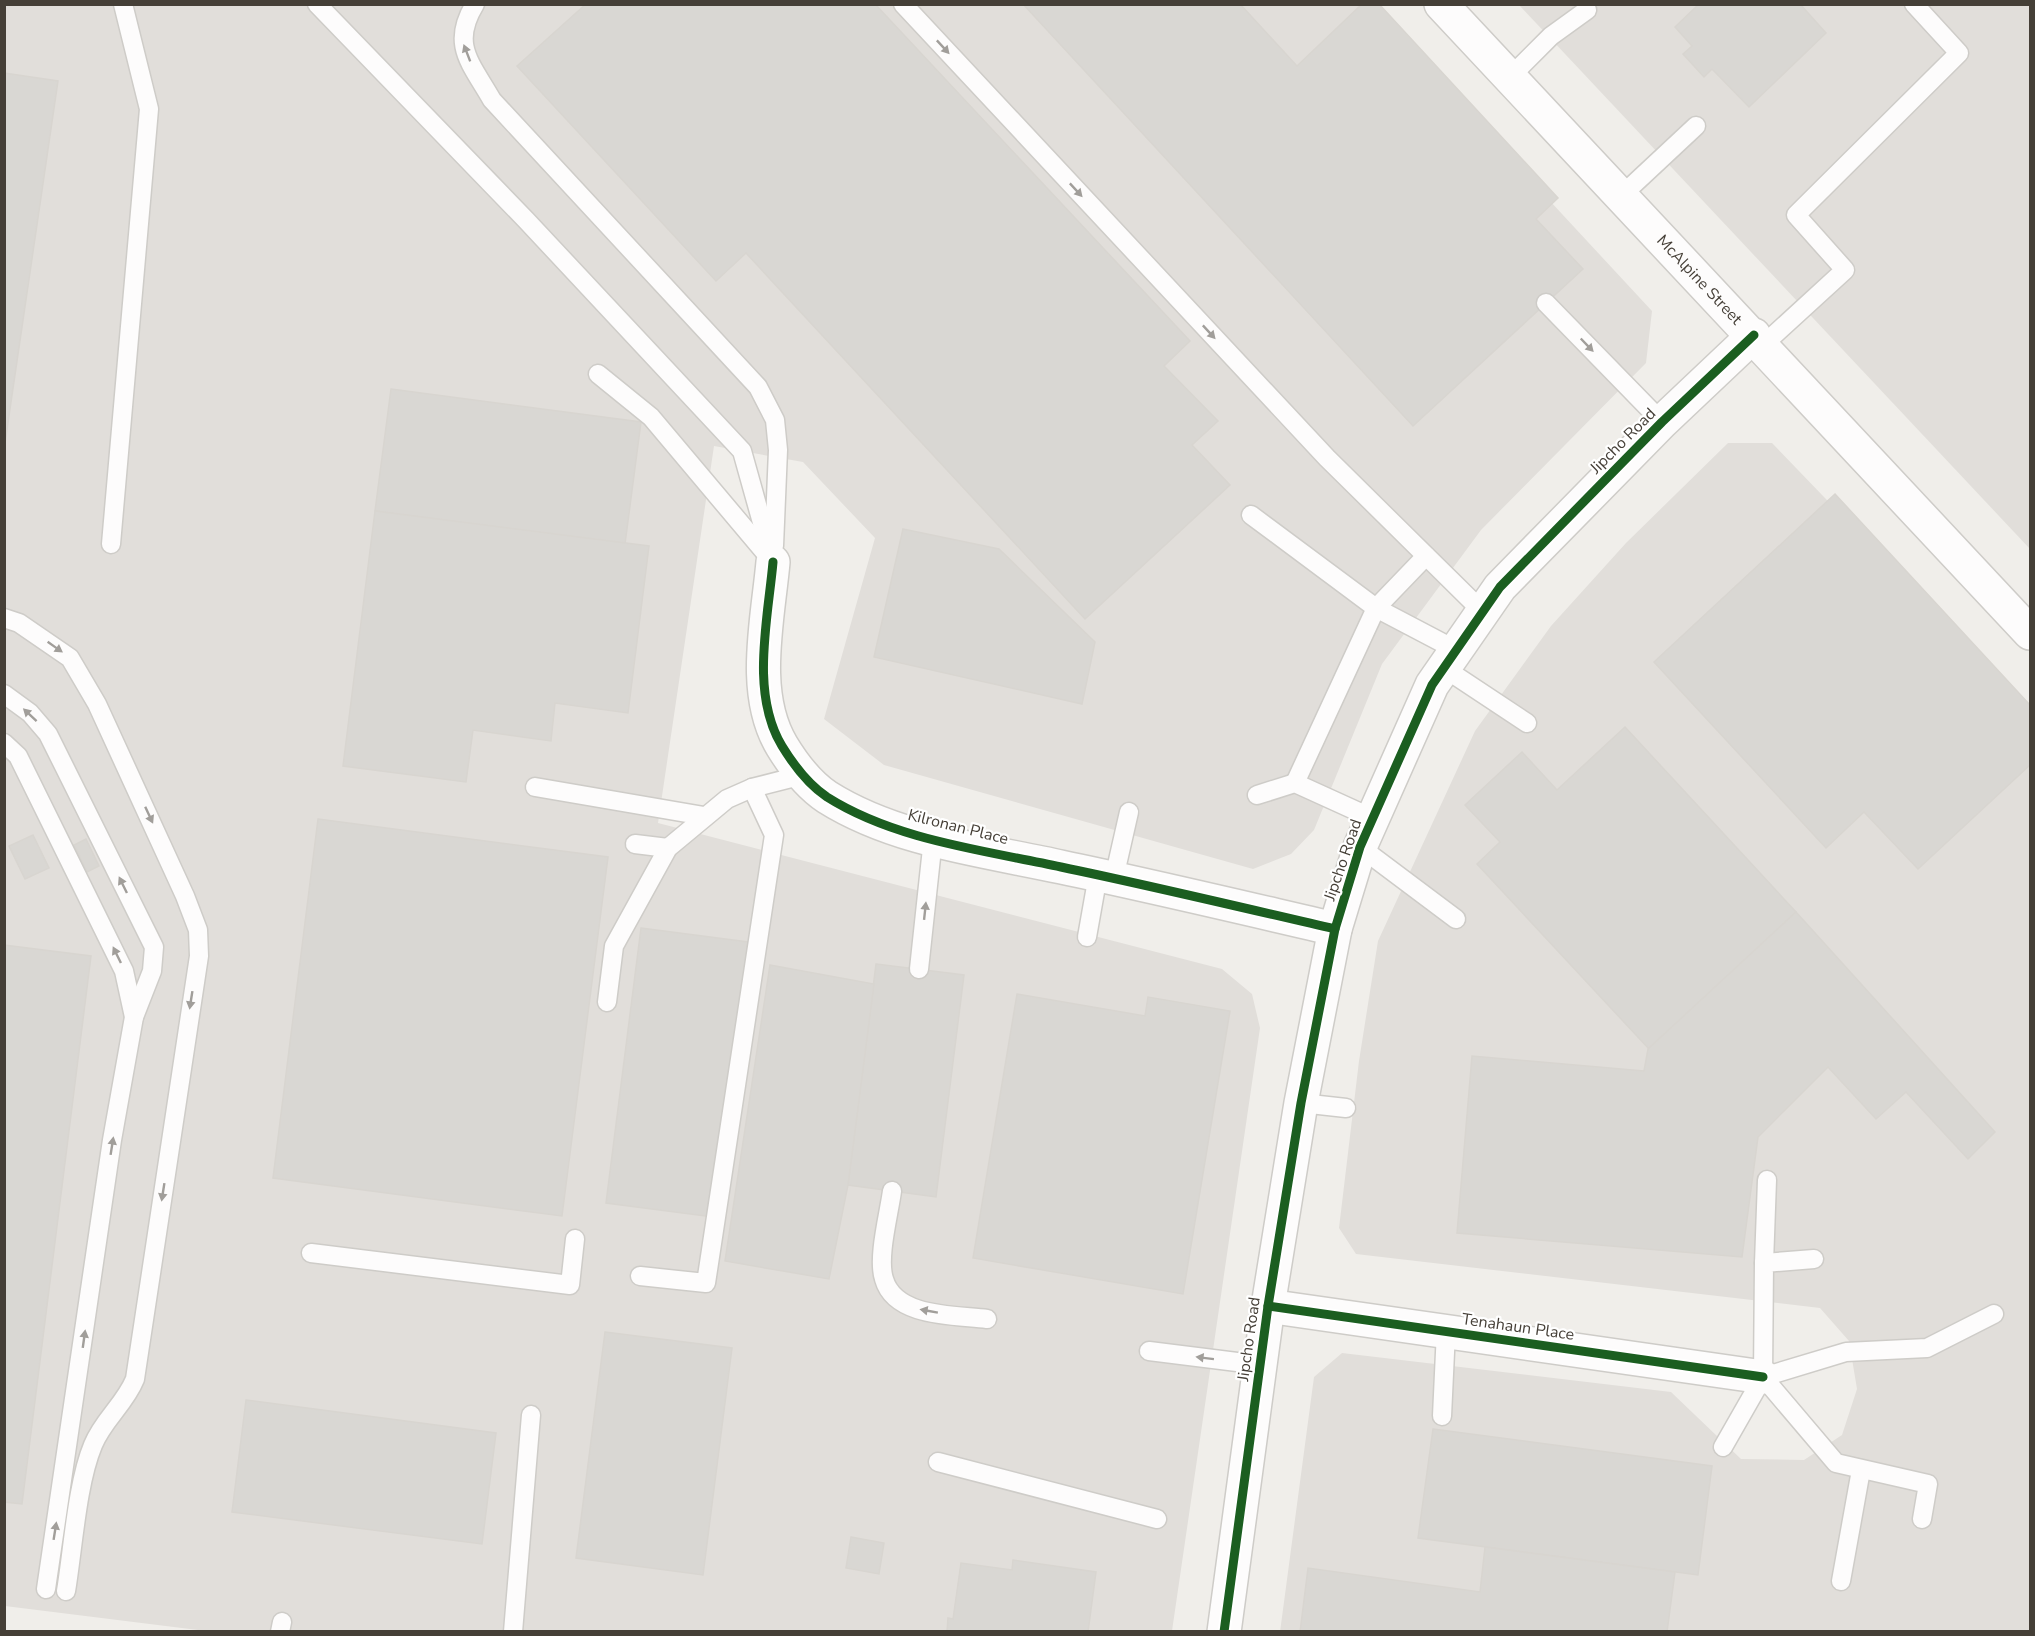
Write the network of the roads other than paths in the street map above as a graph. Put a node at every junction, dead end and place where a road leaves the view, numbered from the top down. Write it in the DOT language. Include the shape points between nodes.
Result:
graph roads {
  1 [pos="123,4"];
  2 [pos="316,4"];
  3 [pos="475,4"];
  4 [pos="903,4"];
  5 [pos="1442,4"];
  6 [pos="1914,4"];
  7 [pos="1587,10"];
  8 [pos="1510,77"];
  9 [pos="1696,126"];
  10 [pos="1621,196"];
  11 [pos="1546,303"];
  12 [pos="1758,340"];
  13 [pos="598,374"];
  14 [pos="1662,422"];
  15 [pos="1251,515"];
  16 [pos="111,544"];
  17 [pos="1426,556"];
  18 [pos="773,562"];
  19 [pos="1376,608"];
  20 [pos="1483,612"];
  21 [pos="4,618"];
  22 [pos="2031,633"];
  23 [pos="1450,659"];
  24 [pos="4,694"];
  25 [pos="1527,723"];
  26 [pos="4,743"];
  27 [pos="803,775"];
  28 [pos="1295,783"];
  29 [pos="535,787"];
  30 [pos="752,788"];
  31 [pos="1257,795"];
  32 [pos="1129,812"];
  33 [pos="704,816"];
  34 [pos="1366,833"];
  35 [pos="933,839"];
  36 [pos="635,844"];
  37 [pos="668,848"];
  38 [pos="1106,877"];
  39 [pos="1456,919"];
  40 [pos="1335,929"];
  41 [pos="1087,937"];
  42 [pos="919,969"];
  43 [pos="607,1002"];
  44 [pos="134,1017"];
  45 [pos="1301,1102"];
  46 [pos="1346,1108"];
  47 [pos="1767,1180"];
  48 [pos="892,1191"];
  49 [pos="575,1239"];
  50 [pos="311,1252"];
  51 [pos="1814,1259"];
  52 [pos="1764,1263"];
  53 [pos="640,1276"];
  54 [pos="1268,1306"];
  55 [pos="1994,1314"];
  56 [pos="987,1319"];
  57 [pos="1446,1332"];
  58 [pos="1149,1351"];
  59 [pos="1261,1365"];
  60 [pos="1763,1377"];
  61 [pos="531,1415"];
  62 [pos="1442,1416"];
  63 [pos="1723,1447"];
  64 [pos="938,1462"];
  65 [pos="1861,1470"];
  66 [pos="1157,1519"];
  67 [pos="1922,1519"];
  68 [pos="1841,1581"];
  69 [pos="46,1589"];
  70 [pos="66,1591"];
  71 [pos="513,1632"];
  72 [pos="1224,1632"];
  1 -- 16 [label="lane" via="149,109"];
  2 -- 18 [label="lane" via="526,220 742,451"];
  18 -- 3 [label="lane, one-way" via="778,450 775,420 758,387 492,100 464,50 463,23"];
  4 -- 17 [label="lane, one-way" via="1327,458"];
  5 -- 8 [label="street, McAlpine Street"];
  6 -- 12 [label="lane" via="1959,52 1796,215 1845,270"];
  7 -- 8 [label="lane" via="1551,36"];
  8 -- 10 [label="street, McAlpine Street"];
  9 -- 10 [label="lane"];
  10 -- 12 [label="street, McAlpine Street"];
  11 -- 14 [label="lane, one-way"];
  12 -- 14 [label="street, Jipcho Road"];
  12 -- 22 [label="street, McAlpine Street"];
  13 -- 18 [label="lane" via="651,417"];
  14 -- 20 [label="street, Jipcho Road" via="1500,587"];
  15 -- 19 [label="lane"];
  17 -- 19 [label="lane"];
  17 -- 20 [label="lane"];
  18 -- 27 [label="street, Kilronan Place" via="764,671 769,710 781,744"];
  19 -- 23 [label="lane"];
  19 -- 28 [label="lane"];
  20 -- 23 [label="street, Jipcho Road"];
  21 -- 70 [label="lane, one-way" via="19,623 70,658 150,815 198,930 199,956 135,1379 92,1447"];
  23 -- 25 [label="lane"];
  23 -- 34 [label="street, Jipcho Road" via="1432,685"];
  44 -- 24 [label="lane, one-way" via="152,971 154,947 48,734 30,713"];
  44 -- 26 [label="lane, one-way" via="124,971 18,756"];
  27 -- 30 [label="lane"];
  27 -- 35 [label="street, Kilronan Place" via="825,796 855,812"];
  28 -- 31 [label="lane"];
  28 -- 34 [label="lane"];
  29 -- 33 [label="lane"];
  30 -- 33 [label="lane" via="727,799"];
  30 -- 53 [label="lane" via="774,835 706,1283"];
  32 -- 38 [label="lane"];
  33 -- 37 [label="lane"];
  34 -- 39 [label="lane"];
  34 -- 40 [label="street, Jipcho Road"];
  35 -- 38 [label="street, Kilronan Place"];
  42 -- 35 [label="lane, one-way"];
  36 -- 37 [label="lane"];
  37 -- 43 [label="lane" via="614,946"];
  38 -- 40 [label="street, Kilronan Place"];
  38 -- 41 [label="lane"];
  40 -- 45 [label="street, Jipcho Road"];
  69 -- 44 [label="lane, one-way" via="112,1140"];
  45 -- 46 [label="lane"];
  45 -- 54 [label="street, Jipcho Road"];
  47 -- 52 [label="lane"];
  56 -- 48 [label="lane, one-way" via="921,1310 904,1304 890,1291 883,1266"];
  49 -- 50 [label="lane" via="570,1285"];
  51 -- 52 [label="lane"];
  52 -- 60 [label="lane"];
  54 -- 57 [label="street, Tenahaun Place"];
  54 -- 59 [label="street, Jipcho Road"];
  55 -- 60 [label="lane" via="1927,1348 1846,1352"];
  57 -- 60 [label="street, Tenahaun Place"];
  57 -- 62 [label="lane"];
  59 -- 58 [label="lane, one-way"];
  59 -- 72 [label="street, Jipcho Road"];
  60 -- 63 [label="lane"];
  60 -- 65 [label="lane" via="1836,1463"];
  61 -- 71 [label="lane"];
  64 -- 66 [label="lane"];
  65 -- 67 [label="lane" via="1928,1484"];
  65 -- 68 [label="lane"];
}
